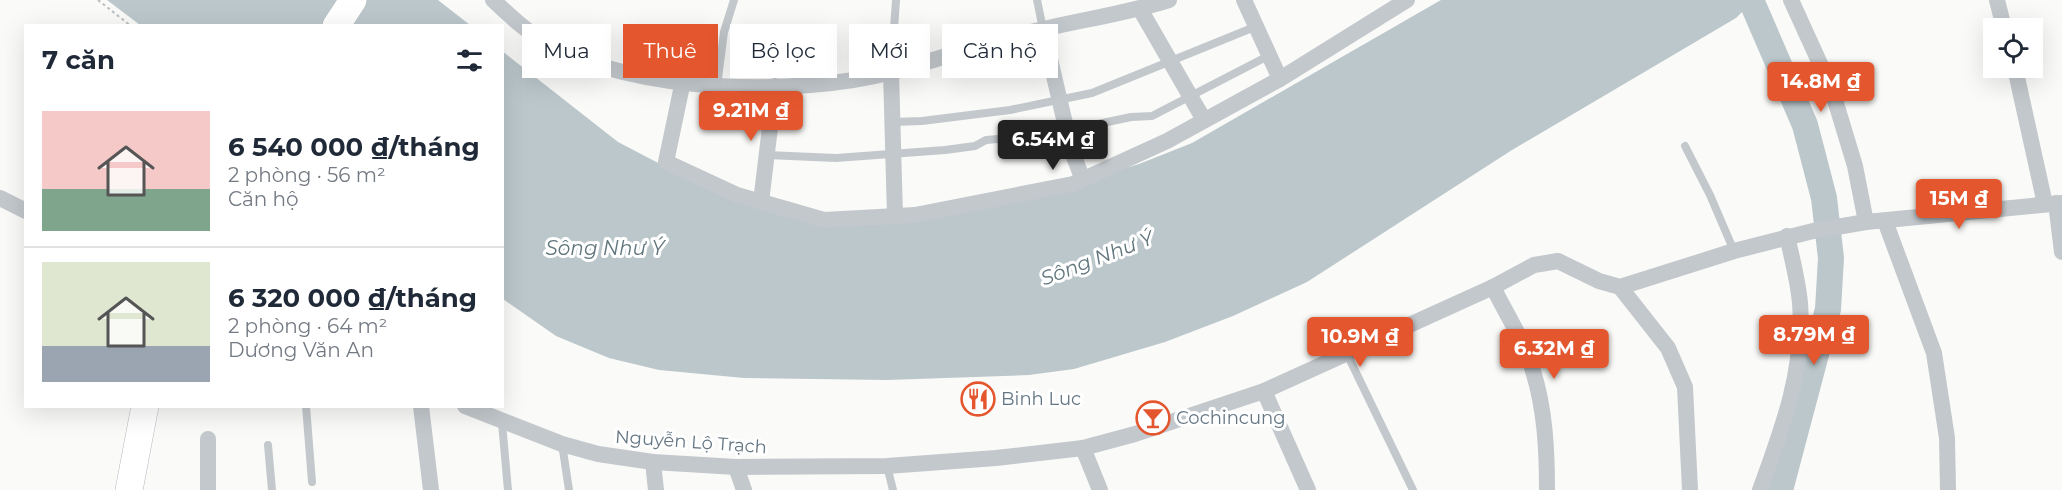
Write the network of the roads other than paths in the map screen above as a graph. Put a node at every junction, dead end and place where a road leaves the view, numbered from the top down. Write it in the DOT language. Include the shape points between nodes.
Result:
graph roads {
  1 [pos="353,0"];
  2 [pos="493,0"];
  3 [pos="734,0"];
  4 [pos="896,0"];
  5 [pos="1037,0"];
  6 [pos="1169,0"];
  7 [pos="1244,0"];
  8 [pos="1407,0"];
  9 [pos="1791,0"];
  10 [pos="1997,0"];
  11 [pos="1142,6"];
  12 [pos="2002,18"];
  13 [pos="337,24"];
  14 [pos="894,24"];
  15 [pos="1042,24"];
  16 [pos="1058,25"];
  17 [pos="1257,26"];
  18 [pos="1270,54"];
  19 [pos="1170,61"];
  20 [pos="855,78"];
  21 [pos="891,78"];
  22 [pos="1055,78"];
  23 [pos="2018,78"];
  24 [pos="1280,79"];
  25 [pos="683,81"];
  26 [pos="717,86"];
  27 [pos="774,86"];
  28 [pos="1190,95"];
  29 [pos="1060,101"];
  30 [pos="1204,120"];
  31 [pos="893,122"];
  32 [pos="1067,131"];
  33 [pos="1685,146"];
  34 [pos="894,154"];
  35 [pos="767,155"];
  36 [pos="1083,180"];
  37 [pos="1,202"];
  38 [pos="761,202"];
  39 [pos="2054,203"];
  40 [pos="24,210"];
  41 [pos="895,216"];
  42 [pos="1885,221"];
  43 [pos="1859,223"];
  44 [pos="1787,236"];
  45 [pos="1734,251"];
  46 [pos="2062,252"];
  47 [pos="1493,287"];
  48 [pos="1620,287"];
  49 [pos="1347,354"];
  50 [pos="1264,391"];
  51 [pos="145,408"];
  52 [pos="306,408"];
  53 [pos="421,408"];
  54 [pos="469,408"];
  55 [pos="502,423"];
  56 [pos="208,439"];
  57 [pos="562,444"];
  58 [pos="268,445"];
  59 [pos="1083,448"];
  60 [pos="653,462"];
  61 [pos="887,466"];
  62 [pos="736,467"];
  63 [pos="312,482"];
  64 [pos="129,490"];
  65 [pos="207,490"];
  66 [pos="272,490"];
  67 [pos="431,490"];
  68 [pos="508,490"];
  69 [pos="569,490"];
  70 [pos="656,490"];
  71 [pos="744,490"];
  72 [pos="892,490"];
  73 [pos="1100,490"];
  74 [pos="1308,490"];
  75 [pos="1413,490"];
  76 [pos="1547,490"];
  77 [pos="1690,490"];
  78 [pos="1760,490"];
  79 [pos="1948,490"];
  1 -- 13 [label="highway"];
  2 -- 25 [label="street" via="522,27 589,63"];
  3 -- 26 [label="lane" via="724,32"];
  4 -- 14 [label="lane"];
  5 -- 15 [label="lane"];
  6 -- 11 [label="street"];
  7 -- 17 [label="street"];
  8 -- 24 [label="street"];
  9 -- 43 [label="street" via="1832,90 1855,166"];
  10 -- 12 [label="street"];
  11 -- 16 [label="street"];
  11 -- 19 [label="street"];
  17 -- 18 [label="street"];
  17 -- 19 [label="lane"];
  18 -- 24 [label="street"];
  18 -- 28 [label="lane"];
  19 -- 28 [label="street"];
  19 -- 29 [label="lane" via="1092,93"];
  20 -- 27 [label="street"];
  21 -- 31 [label="street"];
  22 -- 29 [label="street"];
  23 -- 39 [label="street"];
  24 -- 30 [label="street"];
  25 -- 26 [label="street"];
  25 -- 38 [label="street" via="666,162"];
  26 -- 27 [label="street"];
  27 -- 35 [label="street"];
  28 -- 30 [label="street"];
  28 -- 32 [label="lane" via="1152,116"];
  29 -- 31 [label="lane"];
  29 -- 32 [label="street"];
  30 -- 36 [label="street"];
  31 -- 34 [label="street"];
  32 -- 34 [label="lane"];
  32 -- 36 [label="street"];
  33 -- 45 [label="lane"];
  34 -- 35 [label="lane" via="836,158"];
  34 -- 41 [label="street"];
  35 -- 38 [label="street"];
  36 -- 41 [label="street" via="970,205"];
  37 -- 40 [label="street"];
  38 -- 41 [label="street" via="824,220"];
  39 -- 42 [label="street"];
  39 -- 46 [label="street"];
  42 -- 43 [label="street"];
  42 -- 79 [label="street" via="1934,353 1947,438"];
  43 -- 44 [label="street"];
  44 -- 45 [label="street"];
  44 -- 78 [label="street" via="1800,305 1799,343 1786,420"];
  45 -- 48 [label="street"];
  47 -- 48 [label="street, Nguyễn Lộ Trạch" via="1534,265 1558,261"];
  47 -- 49 [label="street, Nguyễn Lộ Trạch"];
  47 -- 76 [label="street" via="1533,368 1547,450"];
  48 -- 77 [label="street" via="1668,348 1685,387"];
  49 -- 50 [label="street, Nguyễn Lộ Trạch"];
  49 -- 75 [label="lane"];
  50 -- 59 [label="street, Nguyễn Lộ Trạch"];
  50 -- 74 [label="street"];
  51 -- 64 [label="highway"];
  52 -- 63 [label="lane"];
  53 -- 67 [label="street"];
  54 -- 55 [label="street, Nguyễn Lộ Trạch"];
  55 -- 57 [label="street, Nguyễn Lộ Trạch"];
  55 -- 68 [label="lane"];
  56 -- 65 [label="street"];
  57 -- 60 [label="street, Nguyễn Lộ Trạch"];
  57 -- 69 [label="lane"];
  58 -- 66 [label="lane"];
  59 -- 61 [label="street, Nguyễn Lộ Trạch"];
  59 -- 73 [label="street"];
  60 -- 62 [label="street, Nguyễn Lộ Trạch"];
  60 -- 70 [label="street"];
  61 -- 62 [label="street, Nguyễn Lộ Trạch"];
  61 -- 72 [label="lane"];
  62 -- 71 [label="street"];
}
